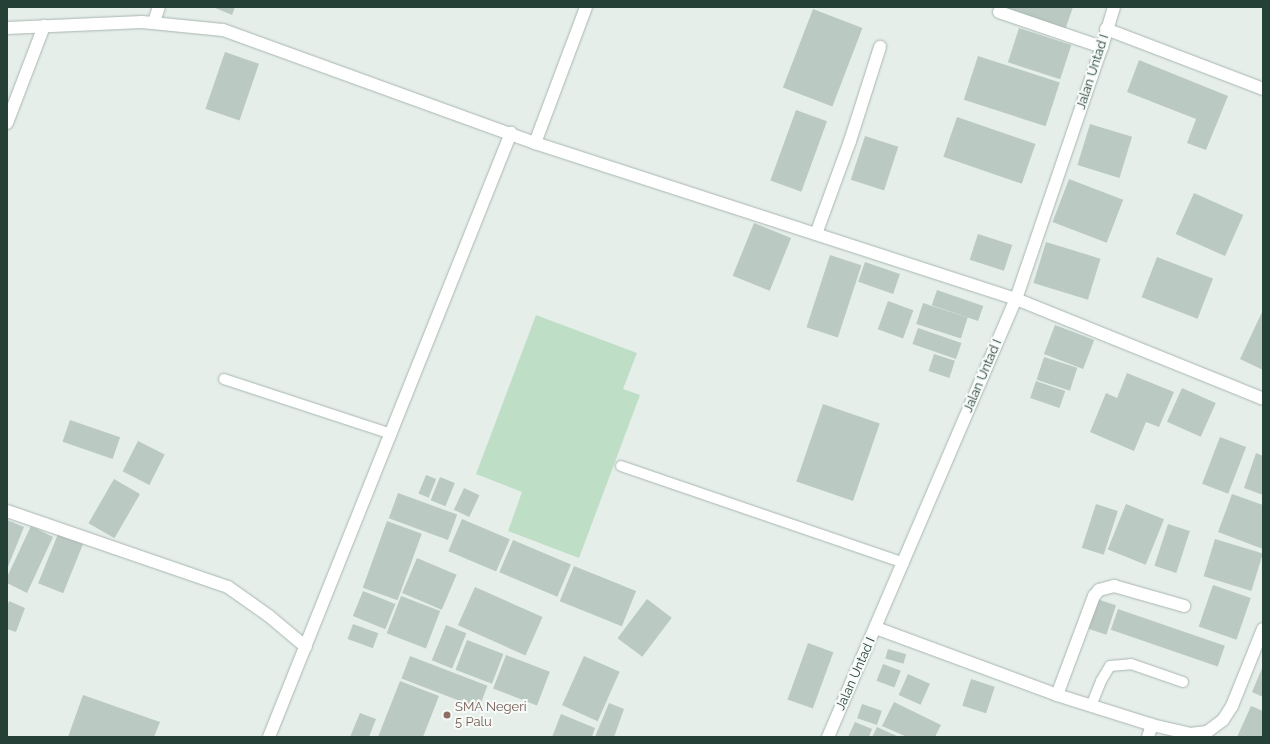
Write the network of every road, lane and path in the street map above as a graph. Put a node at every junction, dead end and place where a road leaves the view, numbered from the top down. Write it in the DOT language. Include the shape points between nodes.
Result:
graph roads {
  1 [pos="159,7"];
  2 [pos="586,7"];
  3 [pos="1114,7"];
  4 [pos="999,12"];
  5 [pos="154,22"];
  6 [pos="44,26"];
  7 [pos="7,28"];
  8 [pos="1106,29"];
  9 [pos="880,47"];
  10 [pos="1102,47"];
  11 [pos="1263,89"];
  12 [pos="7,123"];
  13 [pos="511,133"];
  14 [pos="536,143"];
  15 [pos="816,234"];
  16 [pos="1016,299"];
  17 [pos="224,379"];
  18 [pos="1263,399"];
  19 [pos="391,434"];
  20 [pos="621,466"];
  21 [pos="7,511"];
  22 [pos="904,563"];
  23 [pos="1184,606"];
  24 [pos="876,628"];
  25 [pos="1263,629"];
  26 [pos="306,647"];
  27 [pos="1183,682"];
  28 [pos="1057,695"];
  29 [pos="1091,706"];
  30 [pos="1152,725"];
  31 [pos="269,737"];
  32 [pos="828,737"];
  33 [pos="1148,737"];
  1 -- 5 [label="street"];
  2 -- 14 [label="street"];
  3 -- 8 [label="street, Jalan Untad I"];
  4 -- 10 [label="street"];
  5 -- 6 [label="street"];
  5 -- 13 [label="street" via="223,30"];
  6 -- 7 [label="street"];
  6 -- 12 [label="street"];
  8 -- 10 [label="street, Jalan Untad I"];
  8 -- 11 [label="street"];
  9 -- 15 [label="street" via="850,141"];
  10 -- 16 [label="street, Jalan Untad I"];
  13 -- 14 [label="street"];
  13 -- 19 [label="street"];
  14 -- 15 [label="street"];
  15 -- 16 [label="street"];
  16 -- 18 [label="street"];
  16 -- 22 [label="street, Jalan Untad I"];
  17 -- 19 [label="lane"];
  19 -- 26 [label="street"];
  20 -- 22 [label="lane"];
  21 -- 26 [label="street" via="228,587 269,616"];
  22 -- 24 [label="street, Jalan Untad I"];
  23 -- 28 [label="street" via="1114,586 1099,590 1094,596"];
  24 -- 28 [label="street"];
  24 -- 32 [label="street, Jalan Untad I"];
  25 -- 30 [label="street" via="1232,706 1223,720 1208,732 1190,734"];
  26 -- 31 [label="street"];
  27 -- 29 [label="lane" via="1130,664 1110,666 1100,681"];
  28 -- 29 [label="street"];
  29 -- 30 [label="street"];
  30 -- 33 [label="street"];
}
